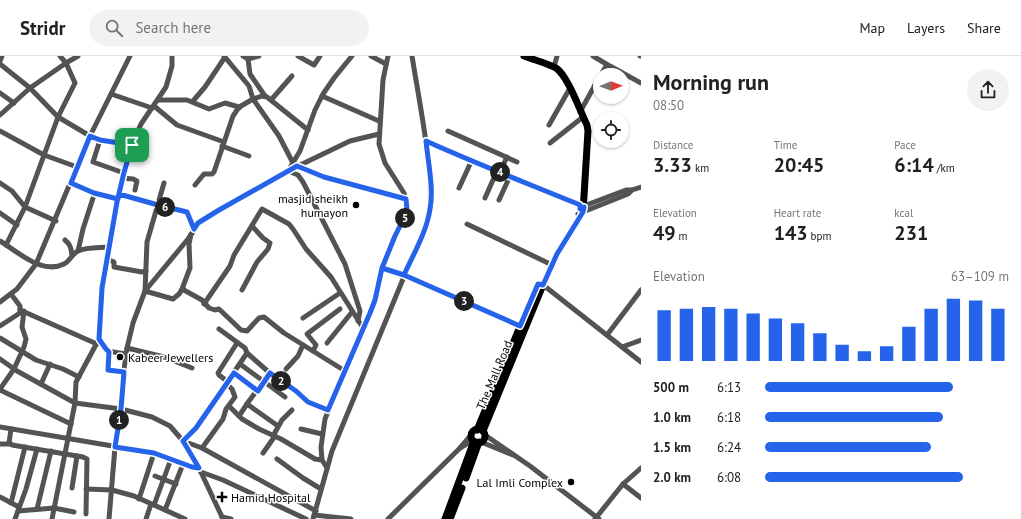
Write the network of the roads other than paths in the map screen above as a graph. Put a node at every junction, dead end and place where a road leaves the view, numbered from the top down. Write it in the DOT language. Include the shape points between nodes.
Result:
graph roads {
  1 [pos="2,56"];
  2 [pos="60,56"];
  3 [pos="78,56"];
  4 [pos="130,56"];
  5 [pos="172,56"];
  6 [pos="259,56"];
  7 [pos="298,56"];
  8 [pos="320,56"];
  9 [pos="352,56"];
  10 [pos="371,56"];
  11 [pos="388,56"];
  12 [pos="412,56"];
  13 [pos="524,56"];
  14 [pos="557,56"];
  15 [pos="593,56"];
  16 [pos="224,57"];
  17 [pos="246,58"];
  18 [pos="0,62"];
  19 [pos="66,63"];
  20 [pos="386,64"];
  21 [pos="608,65"];
  22 [pos="554,67"];
  23 [pos="606,68"];
  24 [pos="292,76"];
  25 [pos="641,83"];
  26 [pos="30,88"];
  27 [pos="570,88"];
  28 [pos="593,90"];
  29 [pos="0,92"];
  30 [pos="111,94"];
  31 [pos="265,96"];
  32 [pos="322,96"];
  33 [pos="253,99"];
  34 [pos="158,100"];
  35 [pos="271,100"];
  36 [pos="193,101"];
  37 [pos="14,103"];
  38 [pos="153,107"];
  39 [pos="239,108"];
  40 [pos="581,114"];
  41 [pos="0,115"];
  42 [pos="58,117"];
  43 [pos="380,121"];
  44 [pos="549,125"];
  45 [pos="308,130"];
  46 [pos="0,131"];
  47 [pos="448,131"];
  48 [pos="379,134"];
  49 [pos="90,136"];
  50 [pos="100,140"];
  51 [pos="426,141"];
  52 [pos="550,143"];
  53 [pos="223,144"];
  54 [pos="132,145"];
  55 [pos="44,155"];
  56 [pos="249,156"];
  57 [pos="507,157"];
  58 [pos="471,162"];
  59 [pos="517,162"];
  60 [pos="295,165"];
  61 [pos="77,167"];
  62 [pos="288,171"];
  63 [pos="498,171"];
  64 [pos="123,176"];
  65 [pos="510,176"];
  66 [pos="71,183"];
  67 [pos="164,183"];
  68 [pos="0,184"];
  69 [pos="195,185"];
  70 [pos="641,187"];
  71 [pos="459,188"];
  72 [pos="135,190"];
  73 [pos="94,193"];
  74 [pos="118,196"];
  75 [pos="485,198"];
  76 [pos="406,199"];
  77 [pos="499,200"];
  78 [pos="158,205"];
  79 [pos="25,207"];
  80 [pos="581,209"];
  81 [pos="0,213"];
  82 [pos="56,221"];
  83 [pos="466,224"];
  84 [pos="17,225"];
  85 [pos="252,226"];
  86 [pos="192,231"];
  87 [pos="65,240"];
  88 [pos="2,243"];
  89 [pos="109,247"];
  90 [pos="78,251"];
  91 [pos="72,256"];
  92 [pos="107,259"];
  93 [pos="36,264"];
  94 [pos="548,264"];
  95 [pos="382,268"];
  96 [pos="146,271"];
  97 [pos="404,275"];
  98 [pos="541,284"];
  99 [pos="183,288"];
  100 [pos="242,290"];
  101 [pos="641,290"];
  102 [pos="145,291"];
  103 [pos="340,293"];
  104 [pos="11,294"];
  105 [pos="0,302"];
  106 [pos="204,304"];
  107 [pos="340,309"];
  108 [pos="22,310"];
  109 [pos="352,312"];
  110 [pos="303,318"];
  111 [pos="358,321"];
  112 [pos="0,326"];
  113 [pos="520,326"];
  114 [pos="363,328"];
  115 [pos="219,329"];
  116 [pos="607,335"];
  117 [pos="0,338"];
  118 [pos="641,340"];
  119 [pos="98,341"];
  120 [pos="237,343"];
  121 [pos="327,343"];
  122 [pos="303,345"];
  123 [pos="622,347"];
  124 [pos="127,351"];
  125 [pos="313,351"];
  126 [pos="22,352"];
  127 [pos="109,352"];
  128 [pos="247,353"];
  129 [pos="0,360"];
  130 [pos="641,362"];
  131 [pos="50,364"];
  132 [pos="240,364"];
  133 [pos="192,368"];
  134 [pos="14,369"];
  135 [pos="286,369"];
  136 [pos="345,371"];
  137 [pos="124,372"];
  138 [pos="234,373"];
  139 [pos="270,373"];
  140 [pos="79,377"];
  141 [pos="264,382"];
  142 [pos="228,383"];
  143 [pos="41,384"];
  144 [pos="0,390"];
  145 [pos="258,391"];
  146 [pos="285,397"];
  147 [pos="74,403"];
  148 [pos="247,404"];
  149 [pos="229,406"];
  150 [pos="121,409"];
  151 [pos="292,410"];
  152 [pos="328,410"];
  153 [pos="239,416"];
  154 [pos="70,424"];
  155 [pos="278,426"];
  156 [pos="0,427"];
  157 [pos="11,429"];
  158 [pos="301,429"];
  159 [pos="322,434"];
  160 [pos="274,436"];
  161 [pos="478,437"];
  162 [pos="67,438"];
  163 [pos="183,441"];
  164 [pos="0,444"];
  165 [pos="11,444"];
  166 [pos="115,447"];
  167 [pos="25,448"];
  168 [pos="202,448"];
  169 [pos="37,449"];
  170 [pos="51,451"];
  171 [pos="64,453"];
  172 [pos="154,453"];
  173 [pos="262,453"];
  174 [pos="77,456"];
  175 [pos="171,459"];
  176 [pos="277,459"];
  177 [pos="322,460"];
  178 [pos="183,464"];
  179 [pos="327,468"];
  180 [pos="641,468"];
  181 [pos="200,470"];
  182 [pos="155,476"];
  183 [pos="164,479"];
  184 [pos="176,484"];
  185 [pos="623,484"];
  186 [pos="72,488"];
  187 [pos="86,489"];
  188 [pos="322,489"];
  189 [pos="112,490"];
  190 [pos="0,497"];
  191 [pos="641,498"];
  192 [pos="139,499"];
  193 [pos="11,503"];
  194 [pos="153,505"];
  195 [pos="54,508"];
  196 [pos="18,509"];
  197 [pos="37,509"];
  198 [pos="165,510"];
  199 [pos="74,512"];
  200 [pos="86,514"];
  201 [pos="314,515"];
  202 [pos="222,518"];
  203 [pos="597,518"];
  204 [pos="15,519"];
  205 [pos="52,519"];
  206 [pos="109,519"];
  207 [pos="146,519"];
  208 [pos="183,519"];
  209 [pos="231,519"];
  210 [pos="306,519"];
  211 [pos="351,519"];
  212 [pos="388,519"];
  213 [pos="445,519"];
  214 [pos="450,519"];
  1 -- 18 [label="street"];
  2 -- 19 [label="street"];
  3 -- 19 [label="street"];
  4 -- 30 [label="street"];
  5 -- 34 [label="street" via="169,78"];
  6 -- 17 [label="street"];
  7 -- 8 [label="street" via="314,65"];
  9 -- 32 [label="street"];
  10 -- 20 [label="street"];
  11 -- 20 [label="street"];
  12 -- 51 [label="street"];
  13 -- 22 [label="main road"];
  14 -- 22 [label="street"];
  15 -- 21 [label="street"];
  16 -- 33 [label="street" via="249,86"];
  16 -- 36 [label="street"];
  17 -- 31 [label="street" via="250,74"];
  18 -- 26 [label="street"];
  19 -- 26 [label="street"];
  19 -- 42 [label="street" via="75,83"];
  20 -- 43 [label="street"];
  21 -- 23 [label="street"];
  21 -- 25 [label="street"];
  22 -- 27 [label="main road, The Mall Road"];
  24 -- 35 [label="street"];
  26 -- 37 [label="street"];
  26 -- 42 [label="street"];
  27 -- 40 [label="main road, The Mall Road"];
  27 -- 44 [label="street"];
  28 -- 40 [label="street"];
  29 -- 37 [label="street"];
  30 -- 38 [label="street"];
  30 -- 49 [label="street"];
  31 -- 33 [label="street"];
  31 -- 35 [label="street"];
  32 -- 43 [label="street"];
  32 -- 45 [label="street" via="314,110"];
  33 -- 39 [label="street"];
  33 -- 60 [label="street" via="279,136"];
  34 -- 36 [label="street"];
  34 -- 38 [label="street"];
  35 -- 45 [label="street"];
  36 -- 39 [label="street" via="209,109 225,103"];
  37 -- 41 [label="street"];
  38 -- 53 [label="street" via="177,125"];
  38 -- 54 [label="street" via="141,124"];
  39 -- 53 [label="street" via="233,116"];
  40 -- 52 [label="street"];
  40 -- 80 [label="main road, The Mall Road" via="588,131"];
  42 -- 49 [label="street"];
  42 -- 55 [label="street"];
  43 -- 48 [label="street"];
  45 -- 60 [label="street"];
  46 -- 55 [label="street"];
  47 -- 57 [label="street"];
  48 -- 60 [label="street" via="350,141"];
  48 -- 76 [label="street" via="382,156"];
  49 -- 50 [label="street"];
  49 -- 61 [label="street"];
  50 -- 54 [label="street"];
  50 -- 64 [label="street" via="93,162"];
  51 -- 58 [label="street"];
  51 -- 97 [label="street" via="431,194 428,221"];
  53 -- 56 [label="street"];
  53 -- 69 [label="street" via="213,173 204,174"];
  54 -- 64 [label="street"];
  55 -- 61 [label="street"];
  55 -- 79 [label="street"];
  57 -- 59 [label="street"];
  57 -- 63 [label="street"];
  58 -- 63 [label="street"];
  58 -- 71 [label="street"];
  60 -- 62 [label="street"];
  60 -- 76 [label="street" via="324,177"];
  61 -- 66 [label="street"];
  62 -- 86 [label="street" via="198,223"];
  62 -- 111 [label="street" via="298,175 303,182 345,264 360,311"];
  63 -- 65 [label="street"];
  63 -- 75 [label="street"];
  64 -- 72 [label="street" via="137,181"];
  64 -- 74 [label="street"];
  65 -- 77 [label="street"];
  65 -- 80 [label="street"];
  66 -- 73 [label="street"];
  66 -- 82 [label="street"];
  67 -- 78 [label="street"];
  68 -- 79 [label="street" via="12,191"];
  70 -- 80 [label="street" via="626,190"];
  73 -- 74 [label="street"];
  73 -- 90 [label="street"];
  74 -- 78 [label="street"];
  74 -- 89 [label="street"];
  76 -- 95 [label="street" via="407,210"];
  78 -- 86 [label="street" via="187,212"];
  78 -- 96 [label="street" via="147,242"];
  79 -- 82 [label="street"];
  79 -- 84 [label="street"];
  80 -- 94 [label="main road, The Mall Road"];
  80 -- 98 [label="main road, The Mall Road"];
  81 -- 84 [label="street"];
  82 -- 93 [label="street"];
  83 -- 94 [label="street"];
  84 -- 88 [label="street"];
  85 -- 100 [label="street" via="270,244"];
  85 -- 103 [label="street" via="262,208 289,224 331,277"];
  85 -- 106 [label="street" via="230,266"];
  86 -- 99 [label="street" via="189,244 190,268"];
  86 -- 102 [label="street"];
  87 -- 91 [label="street" via="71,248"];
  88 -- 93 [label="street"];
  89 -- 90 [label="street"];
  89 -- 92 [label="street"];
  90 -- 91 [label="street"];
  91 -- 93 [label="street" via="66,263 54,267"];
  92 -- 96 [label="street" via="114,262 114,267"];
  92 -- 119 [label="street"];
  93 -- 104 [label="street"];
  94 -- 98 [label="main road, The Mall Road"];
  95 -- 97 [label="street"];
  95 -- 114 [label="street" via="375,300"];
  96 -- 102 [label="street"];
  97 -- 113 [label="street"];
  97 -- 179 [label="street"];
  98 -- 113 [label="main road, The Mall Road"];
  98 -- 116 [label="street"];
  98 -- 161 [label="main road, The Mall Road"];
  99 -- 102 [label="street" via="173,298"];
  99 -- 106 [label="street"];
  101 -- 116 [label="street"];
  102 -- 124 [label="street" via="133,324"];
  103 -- 109 [label="street"];
  103 -- 110 [label="street"];
  104 -- 105 [label="street"];
  104 -- 108 [label="street"];
  106 -- 122 [label="street" via="215,310 219,309 241,330 247,331 259,318 264,317"];
  107 -- 125 [label="street" via="307,334 316,345"];
  108 -- 112 [label="street"];
  108 -- 119 [label="street"];
  108 -- 126 [label="street" via="22,330 26,341"];
  109 -- 111 [label="street"];
  109 -- 121 [label="street"];
  111 -- 114 [label="street"];
  113 -- 161 [label="main road, The Mall Road"];
  114 -- 136 [label="street"];
  115 -- 120 [label="street"];
  116 -- 123 [label="street"];
  117 -- 126 [label="street"];
  118 -- 123 [label="street"];
  119 -- 127 [label="street"];
  119 -- 140 [label="street"];
  120 -- 128 [label="street" via="247,350"];
  120 -- 142 [label="street" via="218,373"];
  122 -- 125 [label="street"];
  122 -- 135 [label="street" via="298,356"];
  123 -- 130 [label="street"];
  124 -- 127 [label="street"];
  124 -- 133 [label="street" via="164,357"];
  124 -- 137 [label="street"];
  125 -- 136 [label="street"];
  126 -- 131 [label="street"];
  126 -- 134 [label="street"];
  127 -- 137 [label="street" via="108,370"];
  128 -- 132 [label="street"];
  128 -- 139 [label="street"];
  129 -- 134 [label="street"];
  131 -- 140 [label="street"];
  131 -- 143 [label="street"];
  132 -- 138 [label="street"];
  132 -- 141 [label="street"];
  134 -- 143 [label="street"];
  134 -- 144 [label="street"];
  136 -- 152 [label="street"];
  137 -- 150 [label="street"];
  138 -- 142 [label="street"];
  138 -- 145 [label="street"];
  139 -- 141 [label="street"];
  139 -- 152 [label="street" via="308,402"];
  140 -- 147 [label="street"];
  141 -- 145 [label="street"];
  141 -- 146 [label="street"];
  142 -- 149 [label="street" via="235,395"];
  142 -- 163 [label="street" via="196,428"];
  143 -- 147 [label="street"];
  144 -- 154 [label="street"];
  145 -- 148 [label="street"];
  147 -- 150 [label="street"];
  147 -- 154 [label="street"];
  148 -- 153 [label="street"];
  148 -- 155 [label="street"];
  149 -- 153 [label="street"];
  149 -- 168 [label="street"];
  150 -- 163 [label="street" via="163,421"];
  150 -- 166 [label="street"];
  151 -- 155 [label="street"];
  152 -- 159 [label="street"];
  153 -- 160 [label="street"];
  154 -- 162 [label="street"];
  155 -- 160 [label="street"];
  156 -- 157 [label="street"];
  157 -- 162 [label="street"];
  157 -- 165 [label="street"];
  158 -- 159 [label="street"];
  159 -- 177 [label="street"];
  160 -- 173 [label="street"];
  160 -- 177 [label="street" via="315,459"];
  161 -- 203 [label="street" via="530,466"];
  161 -- 212 [label="street" via="460,448"];
  161 -- 213 [label="main road, The Mall Road"];
  161 -- 214 [label="main road, The Mall Road"];
  162 -- 166 [label="street"];
  162 -- 171 [label="street"];
  163 -- 168 [label="street"];
  163 -- 181 [label="street"];
  164 -- 165 [label="street"];
  165 -- 167 [label="street"];
  166 -- 172 [label="street"];
  166 -- 189 [label="street"];
  167 -- 169 [label="street"];
  167 -- 193 [label="street"];
  168 -- 201 [label="street"];
  169 -- 170 [label="street"];
  169 -- 196 [label="street"];
  170 -- 171 [label="street"];
  170 -- 197 [label="street"];
  171 -- 174 [label="street"];
  171 -- 195 [label="street"];
  172 -- 175 [label="street"];
  172 -- 192 [label="street"];
  174 -- 186 [label="street"];
  174 -- 187 [label="street" via="87,458"];
  175 -- 178 [label="street"];
  175 -- 183 [label="street"];
  176 -- 188 [label="street"];
  177 -- 179 [label="street"];
  178 -- 181 [label="street"];
  178 -- 184 [label="street"];
  179 -- 188 [label="street"];
  180 -- 185 [label="street"];
  181 -- 202 [label="street"];
  181 -- 210 [label="street"];
  182 -- 183 [label="street"];
  183 -- 184 [label="street"];
  183 -- 194 [label="street"];
  184 -- 198 [label="street"];
  185 -- 191 [label="street"];
  185 -- 203 [label="street"];
  187 -- 189 [label="street"];
  187 -- 200 [label="street"];
  188 -- 201 [label="street"];
  189 -- 192 [label="street"];
  189 -- 206 [label="street"];
  190 -- 193 [label="street"];
  192 -- 194 [label="street"];
  193 -- 196 [label="street"];
  194 -- 198 [label="street"];
  194 -- 207 [label="street"];
  195 -- 197 [label="street"];
  195 -- 199 [label="street"];
  195 -- 205 [label="street"];
  196 -- 197 [label="street"];
  196 -- 204 [label="street"];
  198 -- 208 [label="street"];
  201 -- 211 [label="street"];
  202 -- 209 [label="street"];
}
